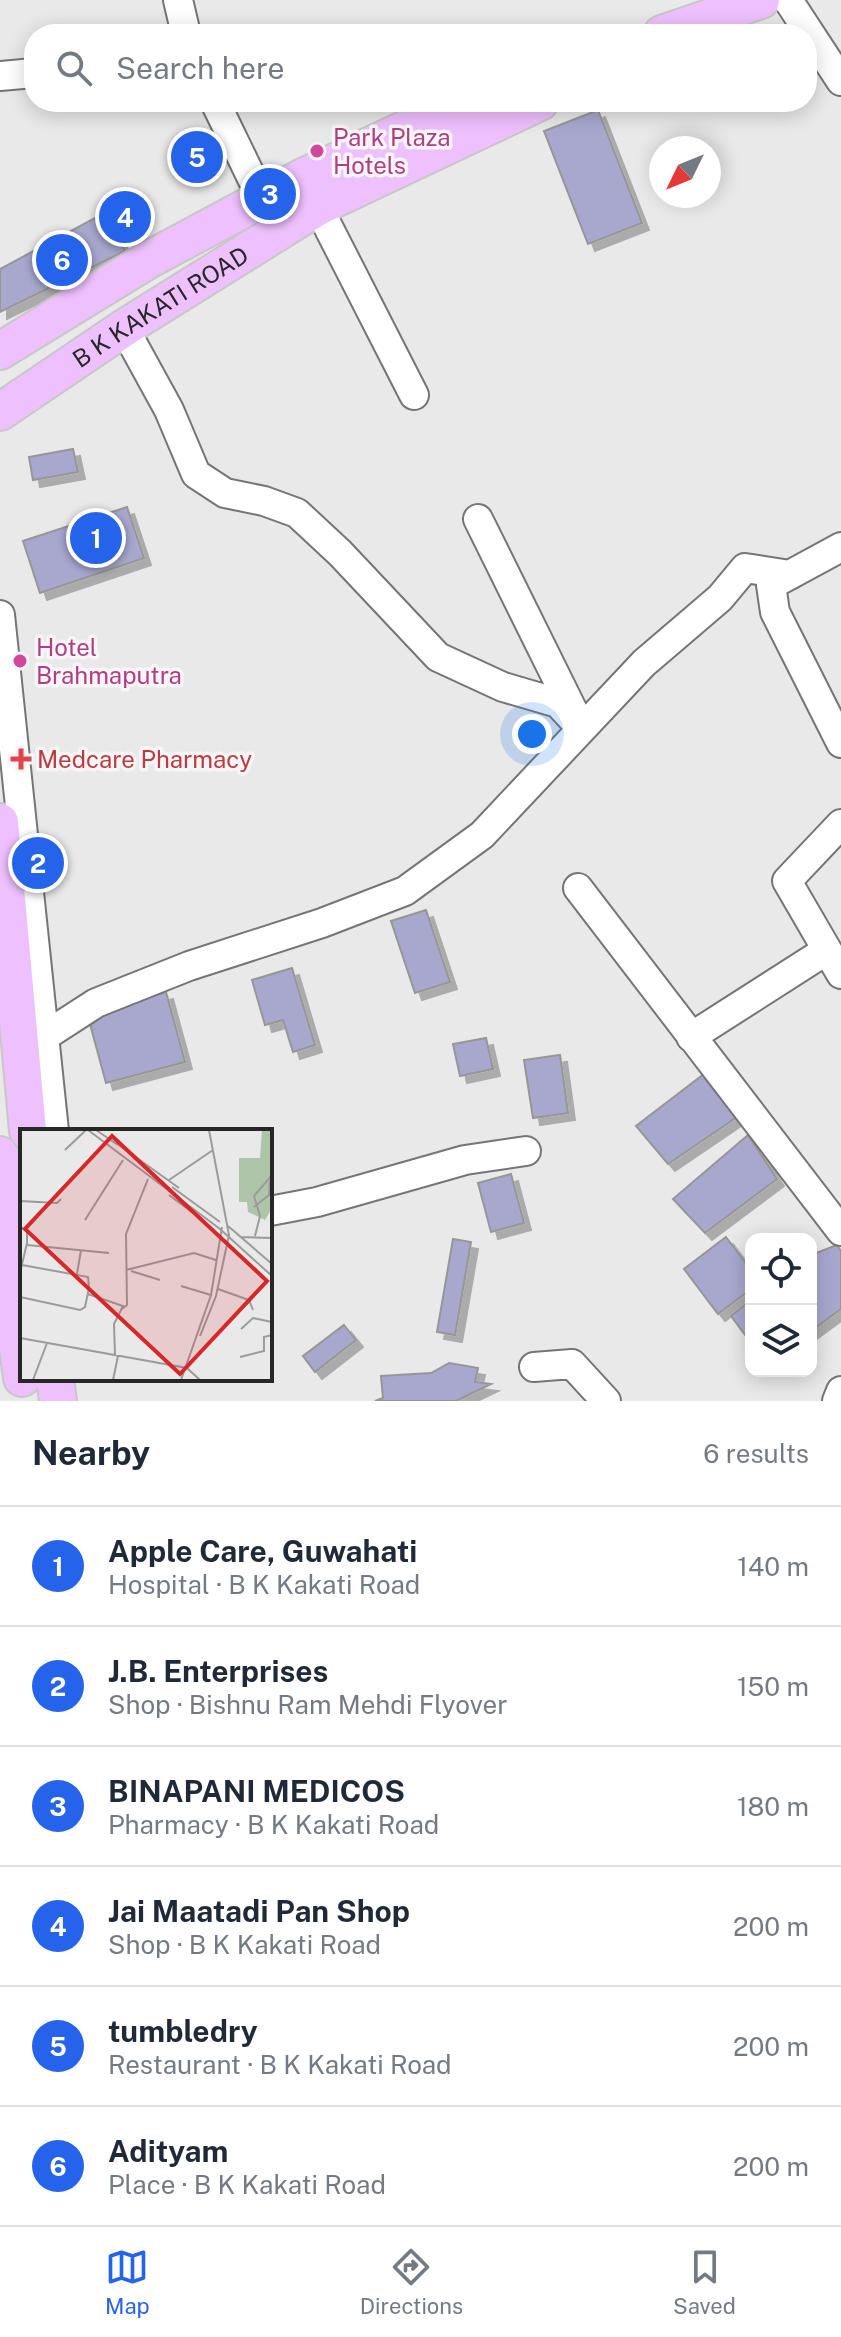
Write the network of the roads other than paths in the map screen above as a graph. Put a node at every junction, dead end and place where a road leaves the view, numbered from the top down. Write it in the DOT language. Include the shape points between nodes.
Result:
graph roads {
  1 [pos="178,0"];
  2 [pos="761,0"];
  3 [pos="788,0"];
  4 [pos="184,24"];
  5 [pos="691,24"];
  6 [pos="804,24"];
  7 [pos="817,44"];
  8 [pos="24,74"];
  9 [pos="0,76"];
  10 [pos="841,81"];
  11 [pos="220,112"];
  12 [pos="442,112"];
  13 [pos="519,112"];
  14 [pos="262,199"];
  15 [pos="318,207"];
  16 [pos="124,328"];
  17 [pos="0,351"];
  18 [pos="414,395"];
  19 [pos="0,412"];
  20 [pos="478,519"];
  21 [pos="841,547"];
  22 [pos="790,575"];
  23 [pos="0,615"];
  24 [pos="581,728"];
  25 [pos="841,743"];
  26 [pos="0,822"];
  27 [pos="841,824"];
  28 [pos="578,888"];
  29 [pos="834,962"];
  30 [pos="45,1036"];
  31 [pos="691,1037"];
  32 [pos="28,1129"];
  33 [pos="54,1129"];
  34 [pos="526,1151"];
  35 [pos="0,1155"];
  36 [pos="272,1211"];
  37 [pos="841,1231"];
  38 [pos="6,1318"];
  39 [pos="534,1367"];
  40 [pos="20,1369"];
  41 [pos="22,1381"];
  42 [pos="55,1381"];
  43 [pos="841,1391"];
  44 [pos="25,1401"];
  45 [pos="58,1401"];
  46 [pos="606,1401"];
  47 [pos="837,1401"];
  1 -- 4 [label="street"];
  2 -- 5 [label="main road"];
  3 -- 6 [label="street"];
  7 -- 10 [label="street"];
  8 -- 9 [label="street"];
  11 -- 14 [label="street"];
  12 -- 14 [label="main road"];
  13 -- 15 [label="main road, B K KAKATI ROAD"];
  14 -- 17 [label="main road" via="150,259"];
  15 -- 16 [label="main road, B K KAKATI ROAD"];
  15 -- 18 [label="street"];
  16 -- 19 [label="main road, B K KAKATI ROAD"];
  16 -- 24 [label="street" via="169,410 196,474 225,493 297,513 438,657 503,687 558,703"];
  20 -- 24 [label="street"];
  21 -- 22 [label="street"];
  22 -- 24 [label="street" via="745,568 720,598 644,663"];
  22 -- 25 [label="street" via="771,585 775,612"];
  23 -- 30 [label="street"];
  24 -- 30 [label="street" via="482,835 405,891 96,1003"];
  26 -- 32 [label="main road"];
  27 -- 29 [label="street" via="787,881"];
  28 -- 31 [label="street"];
  29 -- 31 [label="street"];
  30 -- 33 [label="street"];
  31 -- 37 [label="street"];
  34 -- 36 [label="street" via="465,1160"];
  35 -- 38 [label="main road"];
  38 -- 40 [label="main road"];
  39 -- 46 [label="street" via="572,1364"];
  41 -- 44 [label="main road"];
  42 -- 45 [label="main road"];
  43 -- 47 [label="street"];
}
